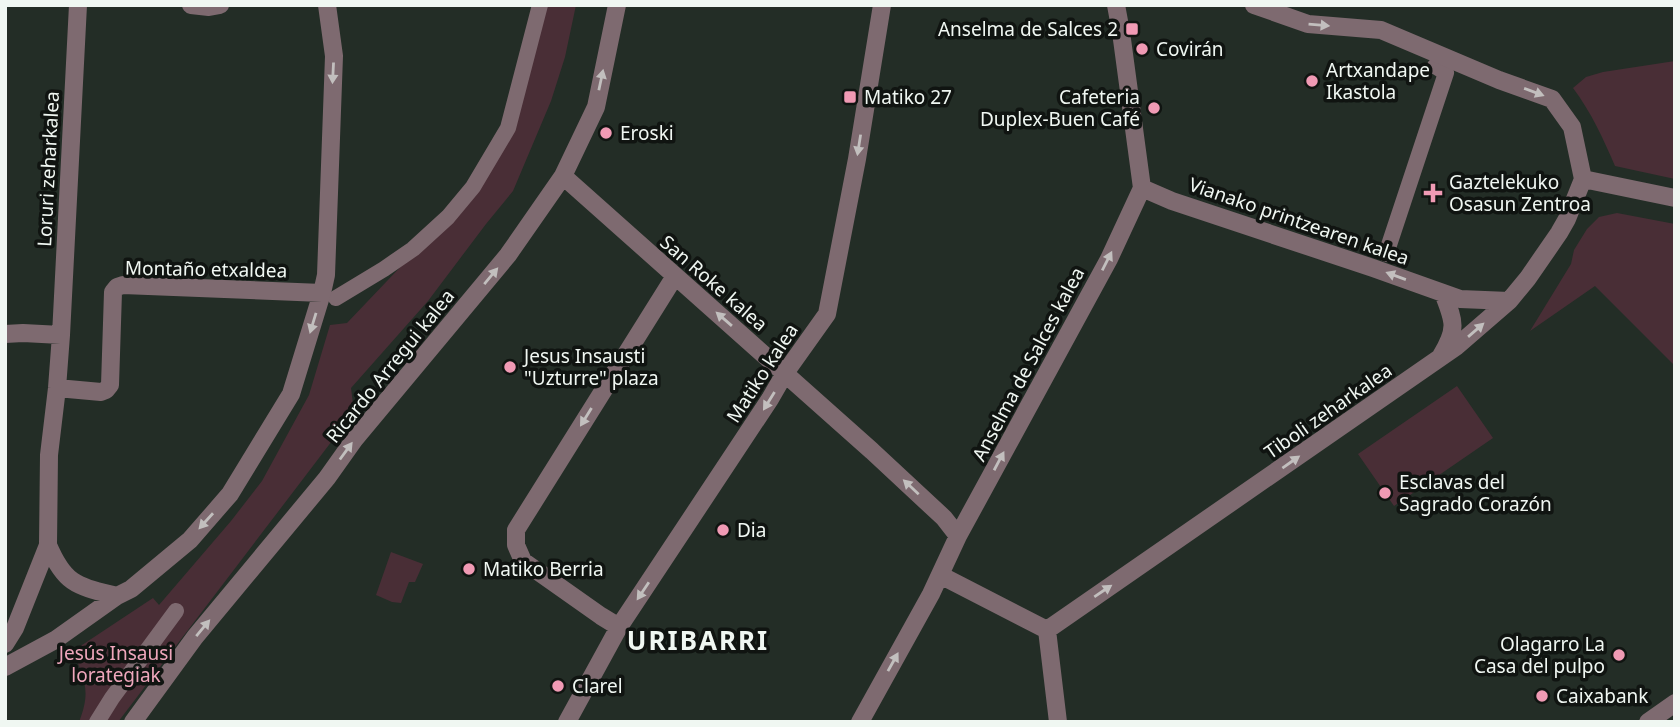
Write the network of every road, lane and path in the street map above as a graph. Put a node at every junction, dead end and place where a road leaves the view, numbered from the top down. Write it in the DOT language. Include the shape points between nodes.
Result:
graph roads {
  1 [pos="78,5"];
  2 [pos="191,5"];
  3 [pos="220,5"];
  4 [pos="327,5"];
  5 [pos="540,5"];
  6 [pos="617,5"];
  7 [pos="882,5"];
  8 [pos="1116,5"];
  9 [pos="1254,5"];
  10 [pos="1436,66"];
  11 [pos="563,176"];
  12 [pos="1583,179"];
  13 [pos="1142,188"];
  14 [pos="1675,198"];
  15 [pos="1386,254"];
  16 [pos="675,276"];
  17 [pos="1443,293"];
  18 [pos="329,295"];
  19 [pos="1509,301"];
  20 [pos="5,334"];
  21 [pos="61,335"];
  22 [pos="1439,359"];
  23 [pos="785,373"];
  24 [pos="57,388"];
  25 [pos="958,537"];
  26 [pos="48,545"];
  27 [pos="940,575"];
  28 [pos="117,596"];
  29 [pos="176,611"];
  30 [pos="619,627"];
  31 [pos="1047,630"];
  32 [pos="5,644"];
  33 [pos="5,667"];
  34 [pos="1675,703"];
  35 [pos="1675,710"];
  36 [pos="97,722"];
  37 [pos="133,722"];
  38 [pos="567,722"];
  39 [pos="860,722"];
  40 [pos="1058,722"];
  41 [pos="1648,722"];
  42 [pos="1668,722"];
  1 -- 21 [label="street, Loruri zeharkalea"];
  2 -- 3 [label="street"];
  4 -- 18 [label="street, one-way" via="334,56"];
  5 -- 18 [label="street" via="508,128 473,187 448,217 412,248 384,269"];
  11 -- 6 [label="street, Ricardo Arregui kalea, one-way" via="596,107"];
  7 -- 23 [label="street, Matiko kalea, one-way" via="827,314"];
  8 -- 13 [label="street"];
  9 -- 12 [label="street, one-way" via="1308,24 1381,30 1552,99 1572,127"];
  10 -- 15 [label="street" via="1447,73"];
  11 -- 16 [label="street, San Roke kalea"];
  37 -- 11 [label="street, Ricardo Arregui kalea, one-way" via="195,637 509,255"];
  12 -- 14 [label="street"];
  12 -- 19 [label="street, Tiboli zeharkalea" via="1559,233"];
  17 -- 13 [label="street, Vianako printzearen kalea, one-way"];
  25 -- 13 [label="street, Anselma de Salces kalea, one-way" via="1109,259"];
  23 -- 16 [label="street, San Roke kalea, one-way"];
  16 -- 30 [label="street, one-way" via="516,530 523,561"];
  17 -- 19 [label="street, Vianako printzearen kalea" via="1460,299"];
  17 -- 22 [label="street" via="1454,325"];
  18 -- 24 [label="street, Montaño etxaldea" via="117,287 113,292 110,385 101,392"];
  18 -- 28 [label="street, one-way" via="291,394 230,494 190,540"];
  22 -- 19 [label="street, Tiboli zeharkalea, one-way"];
  20 -- 21 [label="street"];
  21 -- 24 [label="street, Loruri zeharkalea"];
  31 -- 22 [label="street, Tiboli zeharkalea, one-way"];
  25 -- 23 [label="street, San Roke kalea, one-way" via="944,518"];
  23 -- 30 [label="street, Matiko kalea, one-way"];
  24 -- 26 [label="street, Loruri zeharkalea" via="49,455"];
  25 -- 27 [label="street, Anselma de Salces kalea"];
  26 -- 28 [label="street" via="68,579"];
  26 -- 32 [label="street, Loruri zeharkalea"];
  27 -- 31 [label="street"];
  39 -- 27 [label="street, Anselma de Salces kalea, one-way"];
  28 -- 33 [label="street" via="55,640"];
  29 -- 36 [label="street"];
  30 -- 38 [label="street, Matiko kalea"];
  31 -- 40 [label="street"];
  34 -- 41 [label="street"];
  35 -- 42 [label="street"];
}
